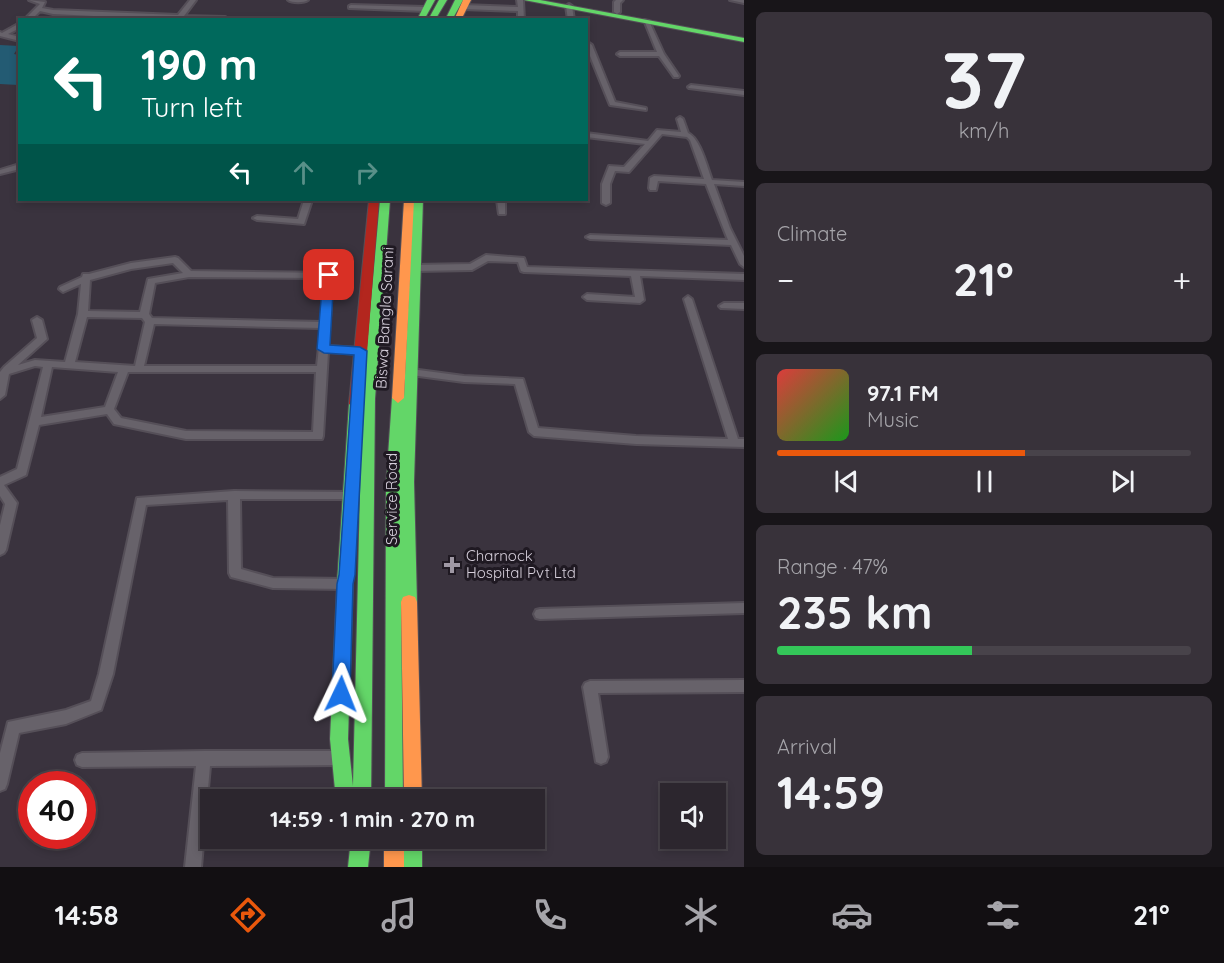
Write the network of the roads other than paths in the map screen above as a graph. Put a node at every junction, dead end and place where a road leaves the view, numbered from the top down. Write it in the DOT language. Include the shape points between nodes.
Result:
graph roads {
  1 [pos="32,0"];
  2 [pos="193,0"];
  3 [pos="291,0"];
  4 [pos="305,0"];
  5 [pos="443,0"];
  6 [pos="520,0"];
  7 [pos="553,0"];
  8 [pos="733,0"];
  9 [pos="744,1"];
  10 [pos="524,4"];
  11 [pos="618,6"];
  12 [pos="351,7"];
  13 [pos="462,7"];
  14 [pos="39,9"];
  15 [pos="427,12"];
  16 [pos="570,13"];
  17 [pos="78,14"];
  18 [pos="29,18"];
  19 [pos="75,18"];
  20 [pos="144,18"];
  21 [pos="178,18"];
  22 [pos="450,18"];
  23 [pos="646,21"];
  24 [pos="18,26"];
  25 [pos="2,34"];
  26 [pos="18,38"];
  27 [pos="744,38"];
  28 [pos="588,47"];
  29 [pos="620,54"];
  30 [pos="661,54"];
  31 [pos="676,76"];
  32 [pos="736,82"];
  33 [pos="691,87"];
  34 [pos="741,93"];
  35 [pos="644,109"];
  36 [pos="680,120"];
  37 [pos="588,135"];
  38 [pos="686,135"];
  39 [pos="651,143"];
  40 [pos="18,167"];
  41 [pos="0,172"];
  42 [pos="708,183"];
  43 [pos="744,184"];
  44 [pos="653,188"];
  45 [pos="308,201"];
  46 [pos="374,201"];
  47 [pos="385,201"];
  48 [pos="409,201"];
  49 [pos="418,201"];
  50 [pos="501,201"];
  51 [pos="606,203"];
  52 [pos="502,212"];
  53 [pos="257,218"];
  54 [pos="590,237"];
  55 [pos="733,243"];
  56 [pos="744,264"];
  57 [pos="415,268"];
  58 [pos="636,273"];
  59 [pos="189,274"];
  60 [pos="86,276"];
  61 [pos="744,277"];
  62 [pos="63,289"];
  63 [pos="587,297"];
  64 [pos="688,299"];
  65 [pos="724,306"];
  66 [pos="744,306"];
  67 [pos="83,314"];
  68 [pos="147,318"];
  69 [pos="37,320"];
  70 [pos="326,325"];
  71 [pos="324,349"];
  72 [pos="360,351"];
  73 [pos="48,364"];
  74 [pos="69,365"];
  75 [pos="139,368"];
  76 [pos="124,369"];
  77 [pos="321,369"];
  78 [pos="2,371"];
  79 [pos="411,372"];
  80 [pos="0,395"];
  81 [pos="109,410"];
  82 [pos="35,422"];
  83 [pos="402,438"];
  84 [pos="739,442"];
  85 [pos="0,482"];
  86 [pos="0,487"];
  87 [pos="234,495"];
  88 [pos="350,495"];
  89 [pos="0,549"];
  90 [pos="345,584"];
  91 [pos="744,608"];
  92 [pos="540,614"];
  93 [pos="744,686"];
  94 [pos="601,757"];
  95 [pos="204,758"];
  96 [pos="340,758"];
  97 [pos="82,760"];
  98 [pos="0,784"];
  99 [pos="344,789"];
  100 [pos="362,789"];
  101 [pos="394,789"];
  102 [pos="412,789"];
  103 [pos="352,849"];
  104 [pos="359,849"];
  105 [pos="394,849"];
  106 [pos="412,849"];
  107 [pos="193,867"];
  108 [pos="356,867"];
  109 [pos="394,867"];
  110 [pos="412,867"];
  1 -- 14 [label="street" via="44,3"];
  2 -- 21 [label="street"];
  3 -- 4 [label="street"];
  5 -- 15 [label="main road"];
  6 -- 10 [label="street"];
  7 -- 11 [label="main road"];
  8 -- 9 [label="street"];
  10 -- 13 [label="street"];
  10 -- 16 [label="main road"];
  11 -- 27 [label="main road"];
  12 -- 15 [label="street"];
  13 -- 22 [label="main road"];
  14 -- 17 [label="street"];
  14 -- 18 [label="street"];
  16 -- 23 [label="main road"];
  17 -- 19 [label="street"];
  17 -- 20 [label="street"];
  23 -- 27 [label="main road"];
  23 -- 30 [label="street"];
  24 -- 25 [label="street"];
  25 -- 26 [label="street"];
  28 -- 35 [label="street" via="612,104"];
  29 -- 30 [label="street"];
  30 -- 31 [label="street"];
  32 -- 34 [label="street"];
  33 -- 34 [label="street"];
  36 -- 38 [label="street"];
  37 -- 39 [label="street"];
  38 -- 39 [label="street" via="660,132"];
  38 -- 42 [label="street" via="693,139"];
  39 -- 51 [label="street" via="626,170 612,168 606,184"];
  40 -- 41 [label="street"];
  42 -- 43 [label="street"];
  42 -- 44 [label="street" via="654,178"];
  42 -- 55 [label="street"];
  45 -- 53 [label="street" via="301,222"];
  46 -- 72 [label="main road"];
  47 -- 100 [label="main road, Biswa Bangla Sarani" via="369,399"];
  48 -- 83 [label="main road, Biswa Bangla Sarani"];
  49 -- 57 [label="main road, Service Road"];
  50 -- 52 [label="street"];
  54 -- 55 [label="street"];
  55 -- 56 [label="street"];
  57 -- 58 [label="street" via="472,267 486,258 521,260 524,269"];
  57 -- 79 [label="main road, Service Road"];
  58 -- 61 [label="street"];
  58 -- 63 [label="street" via="640,300"];
  59 -- 60 [label="street" via="175,260"];
  59 -- 68 [label="street" via="151,281"];
  59 -- 70 [label="street" via="329,275"];
  60 -- 62 [label="street"];
  60 -- 67 [label="street"];
  64 -- 84 [label="street"];
  65 -- 66 [label="street"];
  67 -- 68 [label="street"];
  67 -- 74 [label="street"];
  68 -- 70 [label="street"];
  68 -- 75 [label="street"];
  69 -- 78 [label="street" via="42,339"];
  70 -- 71 [label="street"];
  71 -- 72 [label="street"];
  71 -- 77 [label="street"];
  72 -- 88 [label="main road"];
  73 -- 74 [label="street"];
  73 -- 78 [label="street"];
  73 -- 82 [label="street"];
  74 -- 76 [label="street"];
  75 -- 76 [label="street"];
  75 -- 77 [label="street"];
  76 -- 81 [label="street"];
  77 -- 81 [label="street" via="318,436 186,435 118,421"];
  78 -- 80 [label="street"];
  79 -- 83 [label="main road, Service Road"];
  79 -- 84 [label="street" via="519,381 534,432 636,440"];
  81 -- 82 [label="street"];
  82 -- 85 [label="street" via="22,472"];
  83 -- 101 [label="main road" via="393,485"];
  83 -- 102 [label="main road, Service Road" via="407,482"];
  86 -- 89 [label="street" via="11,503"];
  87 -- 88 [label="street"];
  87 -- 90 [label="street" via="235,573 273,583"];
  87 -- 98 [label="street" via="141,501 106,674 96,705 66,717 13,727"];
  88 -- 90 [label="main road"];
  90 -- 96 [label="main road"];
  91 -- 92 [label="street"];
  93 -- 94 [label="street" via="590,687"];
  95 -- 96 [label="street"];
  95 -- 97 [label="street"];
  95 -- 107 [label="street"];
  96 -- 99 [label="main road"];
  103 -- 108 [label="main road"];
  104 -- 108 [label="main road"];
  105 -- 109 [label="main road"];
  106 -- 110 [label="main road"];
}
